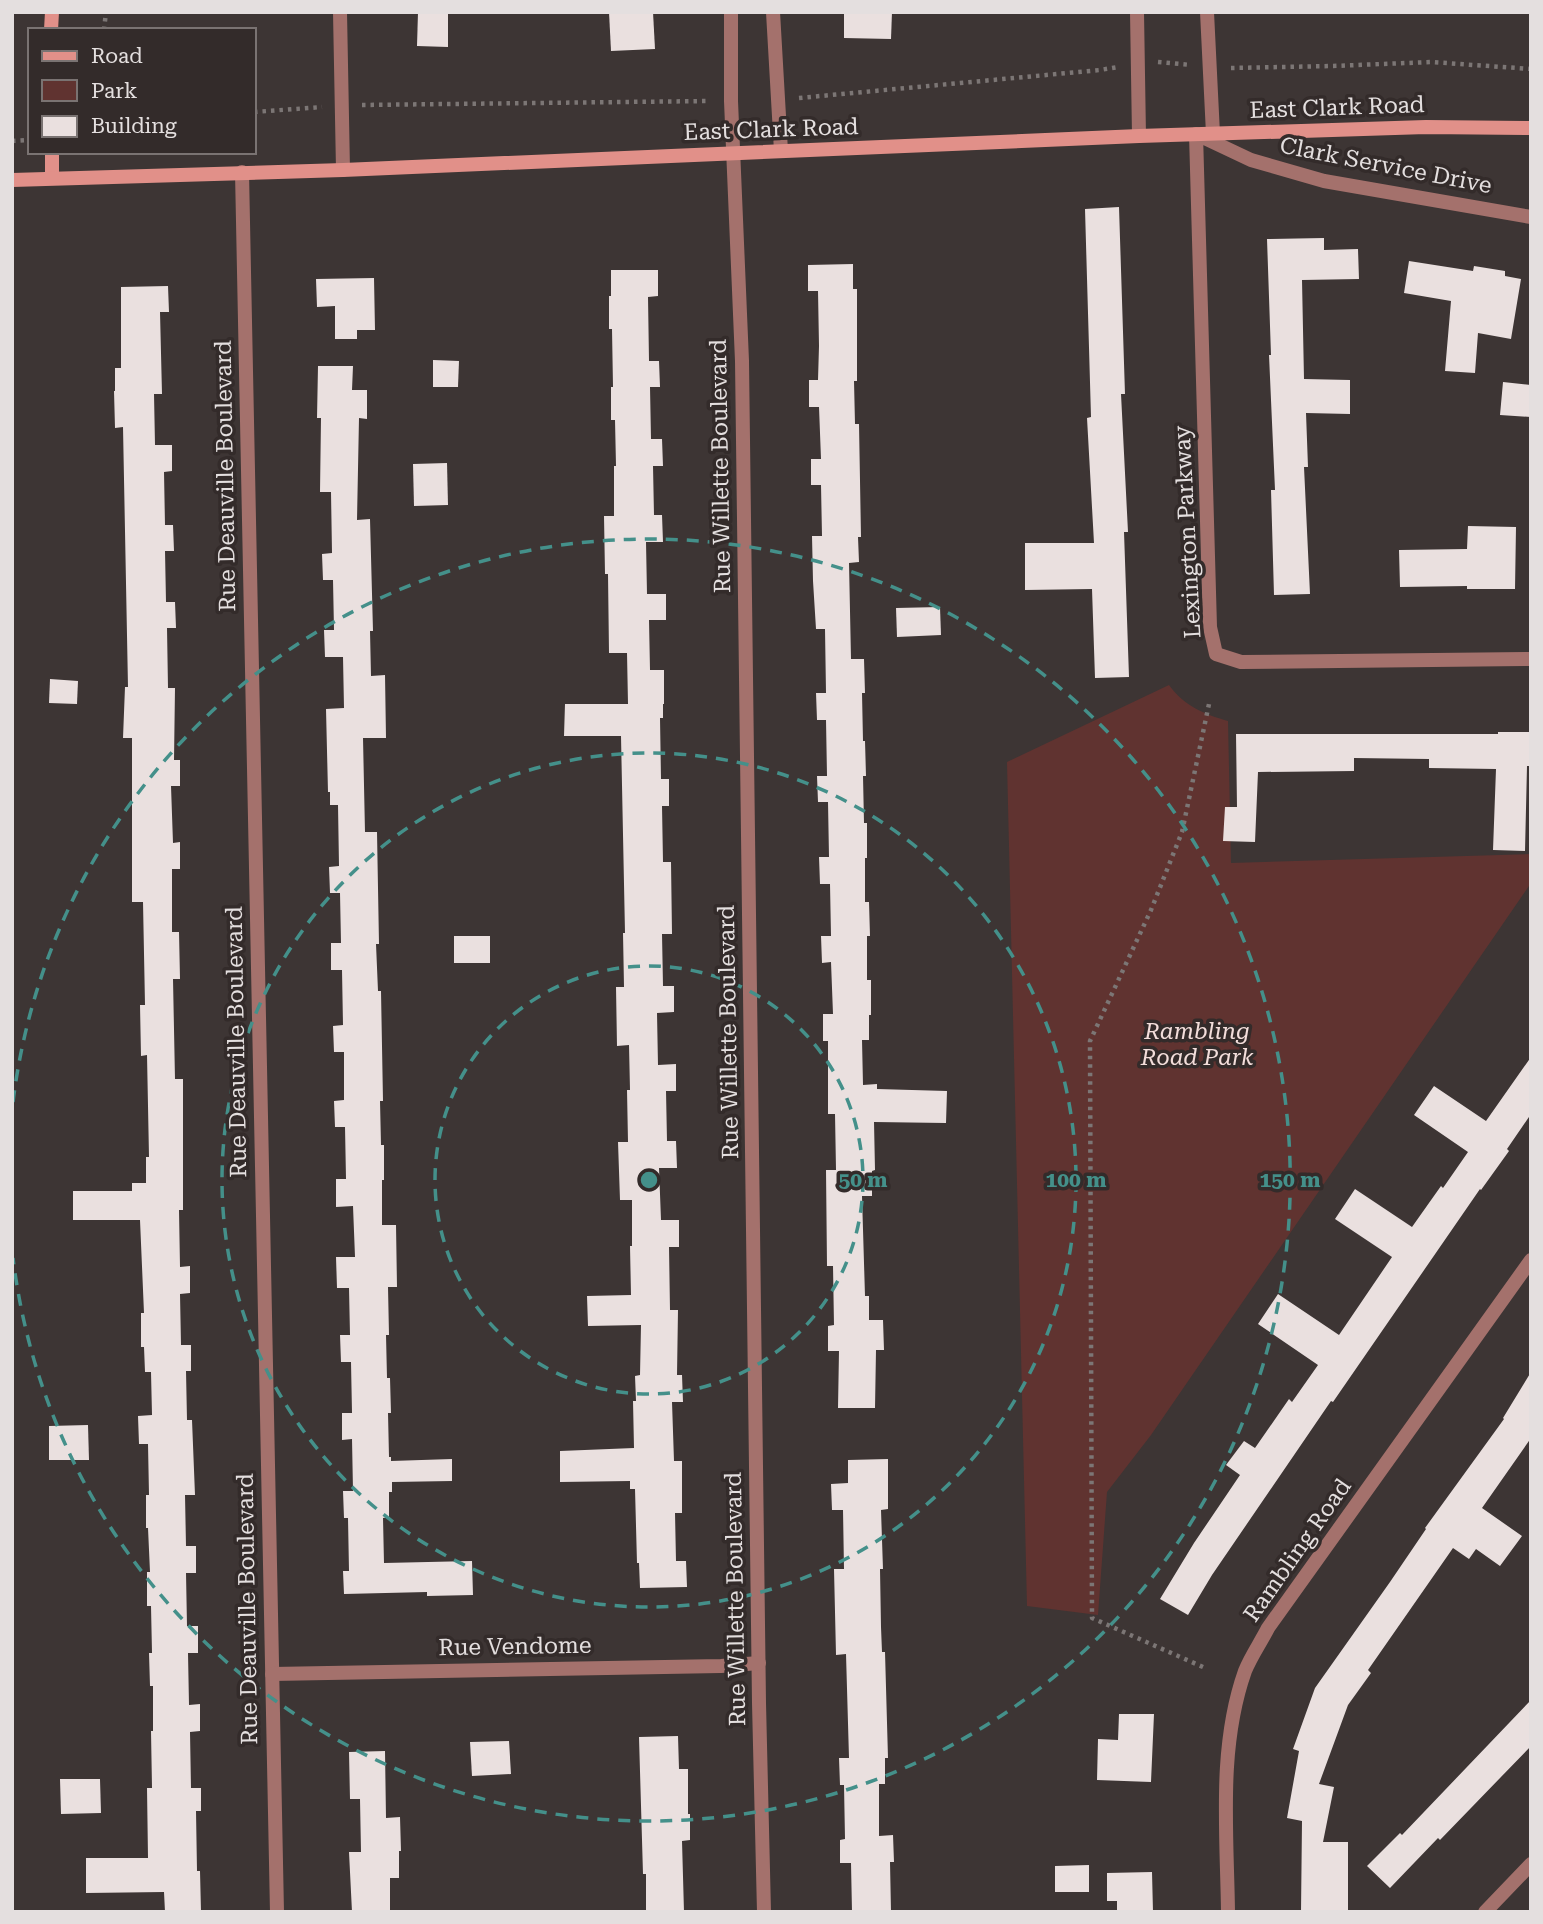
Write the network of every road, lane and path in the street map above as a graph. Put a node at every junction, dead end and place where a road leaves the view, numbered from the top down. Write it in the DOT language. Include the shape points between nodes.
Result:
graph roads {
  1 [pos="340,12"];
  2 [pos="731,12"];
  3 [pos="773,12"];
  4 [pos="1137,12"];
  5 [pos="1206,12"];
  6 [pos="1137,64"];
  7 [pos="1210,67"];
  8 [pos="1531,69"];
  9 [pos="731,100"];
  10 [pos="778,100"];
  11 [pos="342,105"];
  12 [pos="256,112"];
  13 [pos="1531,128"];
  14 [pos="1196,134"];
  15 [pos="1213,134"];
  16 [pos="1139,136"];
  17 [pos="781,151"];
  18 [pos="732,153"];
  19 [pos="52,154"];
  20 [pos="343,170"];
  21 [pos="242,172"];
  22 [pos="52,178"];
  23 [pos="12,180"];
  24 [pos="1531,217"];
  25 [pos="1531,659"];
  26 [pos="1209,704"];
  27 [pos="1531,1260"];
  28 [pos="759,1663"];
  29 [pos="1203,1667"];
  30 [pos="272,1674"];
  31 [pos="1531,1864"];
  32 [pos="277,1912"];
  33 [pos="764,1912"];
  34 [pos="1228,1912"];
  35 [pos="1485,1912"];
  1 -- 11 [label="street"];
  2 -- 9 [label="street, Rue Willette Boulevard"];
  3 -- 10 [label="street"];
  4 -- 6 [label="street"];
  5 -- 7 [label="street"];
  6 -- 7 [label="path"];
  6 -- 10 [label="path"];
  6 -- 16 [label="street"];
  7 -- 8 [label="path" via="1431,62"];
  7 -- 15 [label="street"];
  9 -- 11 [label="path"];
  9 -- 18 [label="street, Rue Willette Boulevard"];
  10 -- 17 [label="street"];
  11 -- 12 [label="path"];
  11 -- 20 [label="street"];
  13 -- 15 [label="main road, East Clark Road"];
  14 -- 15 [label="main road, East Clark Road"];
  14 -- 16 [label="main road, East Clark Road"];
  14 -- 24 [label="street, Clark Service Drive" via="1251,160 1324,181"];
  14 -- 25 [label="street, Lexington Parkway" via="1210,627 1216,654 1241,662"];
  16 -- 17 [label="main road, East Clark Road"];
  17 -- 18 [label="main road, East Clark Road"];
  18 -- 20 [label="main road, East Clark Road"];
  18 -- 28 [label="street, Rue Willette Boulevard" via="742,361"];
  19 -- 22 [label="main road"];
  20 -- 21 [label="main road, East Clark Road"];
  21 -- 22 [label="main road, East Clark Road"];
  21 -- 30 [label="street, Rue Deauville Boulevard"];
  22 -- 23 [label="main road, East Clark Road"];
  26 -- 29 [label="path" via="1182,832 1090,1041 1092,1618"];
  27 -- 34 [label="street, Rambling Road" via="1268,1628 1246,1669 1232,1722 1227,1781"];
  28 -- 30 [label="street, Rue Vendome"];
  28 -- 33 [label="street, Rue Willette Boulevard"];
  30 -- 32 [label="street, Rue Deauville Boulevard"];
  31 -- 35 [label="street"];
}
